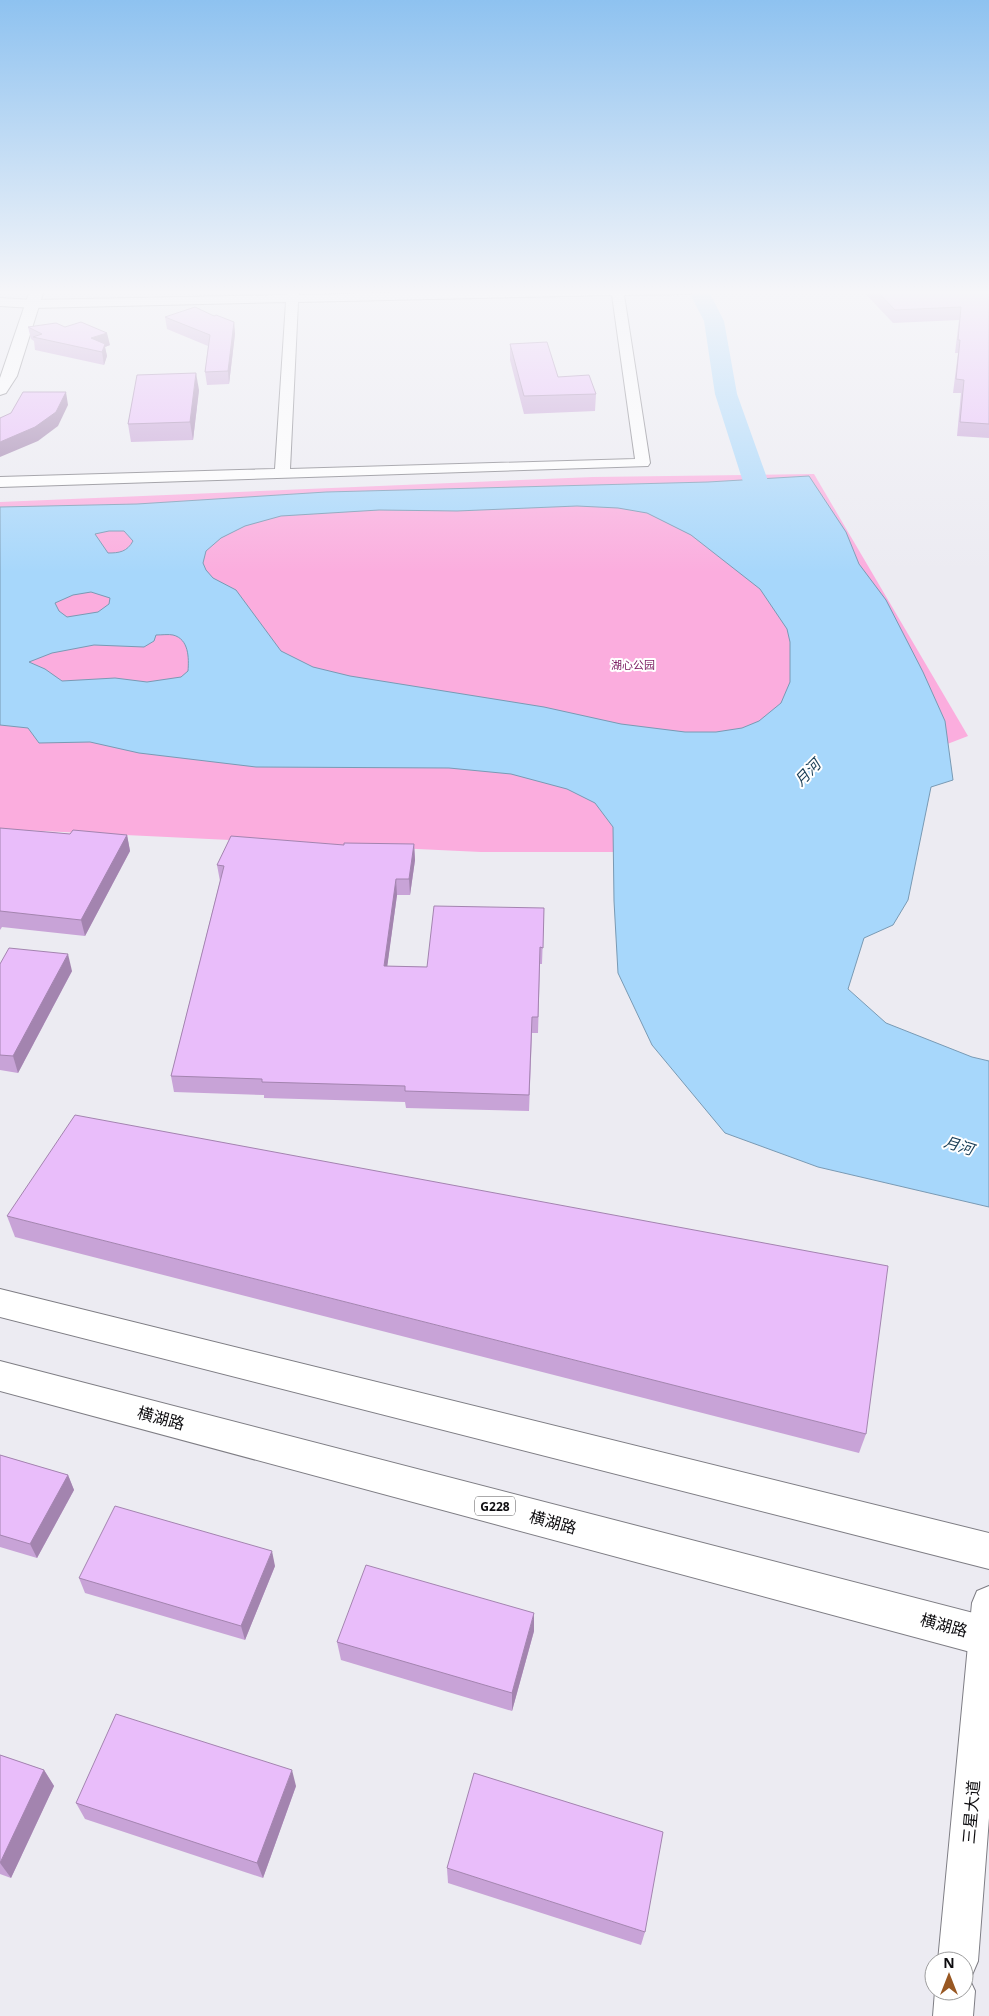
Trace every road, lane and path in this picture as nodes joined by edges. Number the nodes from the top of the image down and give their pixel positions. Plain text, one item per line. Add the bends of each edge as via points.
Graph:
1 (287, 384) edge
2 (630, 384) edge
3 (282, 474) junction
4 (0, 482) edge
5 (0, 1303) edge
6 (0, 1376) edge
7 (989, 1550) edge
8 (988, 1625) edge
9 (959, 1951) edge
10 (954, 2001) edge
11 (953, 2016) edge

1 - 3 street
2 - 3 street via 643,463
3 - 4 street
5 - 7 main road
6 - 8 main road, 横湖路 / G228
8 - 9 street, 三星大道
10 - 11 street

